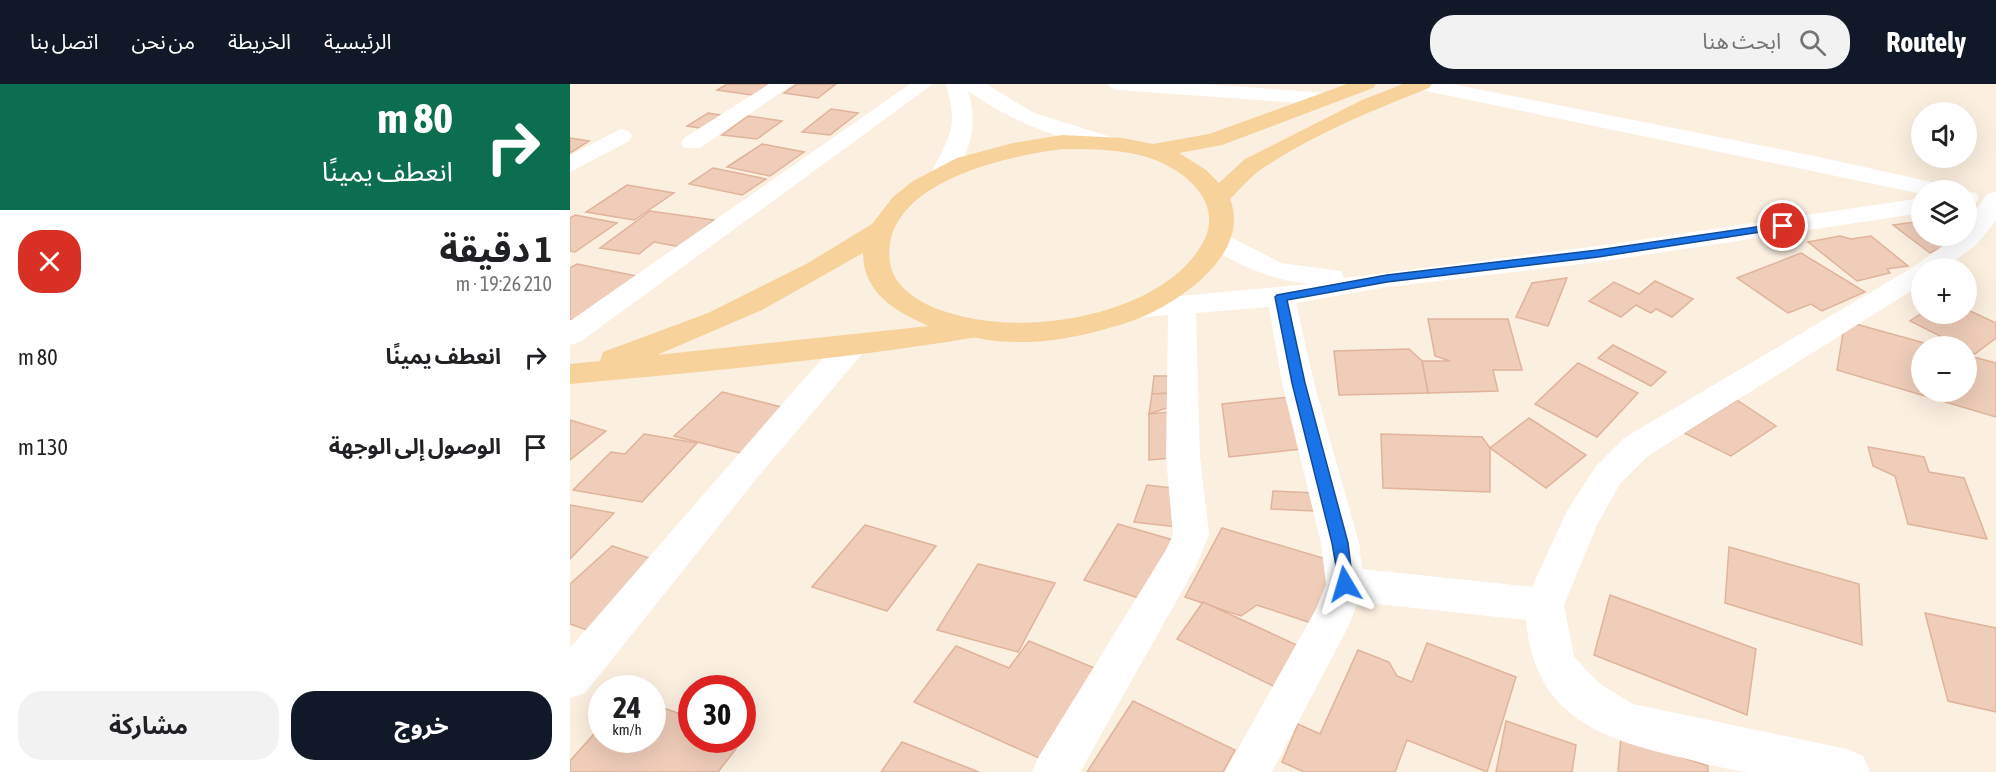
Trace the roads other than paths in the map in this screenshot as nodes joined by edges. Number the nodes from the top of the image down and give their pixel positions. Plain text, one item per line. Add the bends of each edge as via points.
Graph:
1 (783, 84) edge
2 (923, 84) edge
3 (956, 84) edge
4 (972, 84) edge
5 (1118, 84) edge
6 (1366, 84) edge
7 (1422, 84) edge
8 (1326, 99) junction
9 (621, 136) dead end
10 (1103, 142) junction
11 (692, 143) dead end
12 (1153, 151) junction
13 (570, 165) edge
14 (944, 172) junction
15 (1911, 184) edge
16 (1996, 194) edge
17 (1218, 197) junction
18 (1977, 197) edge
19 (1996, 199) edge
20 (1911, 207) edge
21 (881, 229) junction
22 (1218, 241) junction
23 (1943, 258) edge
24 (1387, 279) junction
25 (1911, 279) edge
26 (1281, 297) junction
27 (1182, 305) junction
28 (1137, 309) junction
29 (973, 329) junction
30 (570, 335) edge
31 (852, 346) junction
32 (570, 370) edge
33 (570, 374) edge
34 (1345, 584) junction
35 (1544, 605) junction
36 (570, 679) edge
37 (1054, 772) edge
38 (1248, 772) edge
39 (1847, 772) edge

1 - 11 street
2 - 30 street
3 - 14 street via 964,112 963,130
4 - 10 street via 1030,120
5 - 8 street
6 - 8 main road
7 - 15 street
7 - 17 main road via 1291,142 1252,164
8 - 12 main road via 1214,140
9 - 13 street
10 - 12 main road
10 - 14 main road via 1021,147
12 - 17 main road via 1181,162 1203,178
14 - 21 main road via 895,208
16 - 18 street
17 - 22 main road via 1222,218
19 - 23 street via 1985,222
20 - 24 street via 1598,254
21 - 29 main road via 875,254 880,279 900,301 932,318
21 - 32 main road via 773,296 716,322
22 - 24 street via 1258,265 1296,276
22 - 28 main road via 1202,265 1175,289
24 - 26 street
25 - 35 street via 1636,447 1608,475 1580,521
26 - 27 street
26 - 34 street via 1298,383 1340,543
27 - 28 street
27 - 37 street via 1183,457 1191,535
28 - 29 main road via 1056,330 1014,333
29 - 31 main road
31 - 33 main road
31 - 36 street via 793,410
34 - 35 street
34 - 38 street via 1334,615
35 - 39 street via 1555,662 1570,684 1603,711 1627,724

